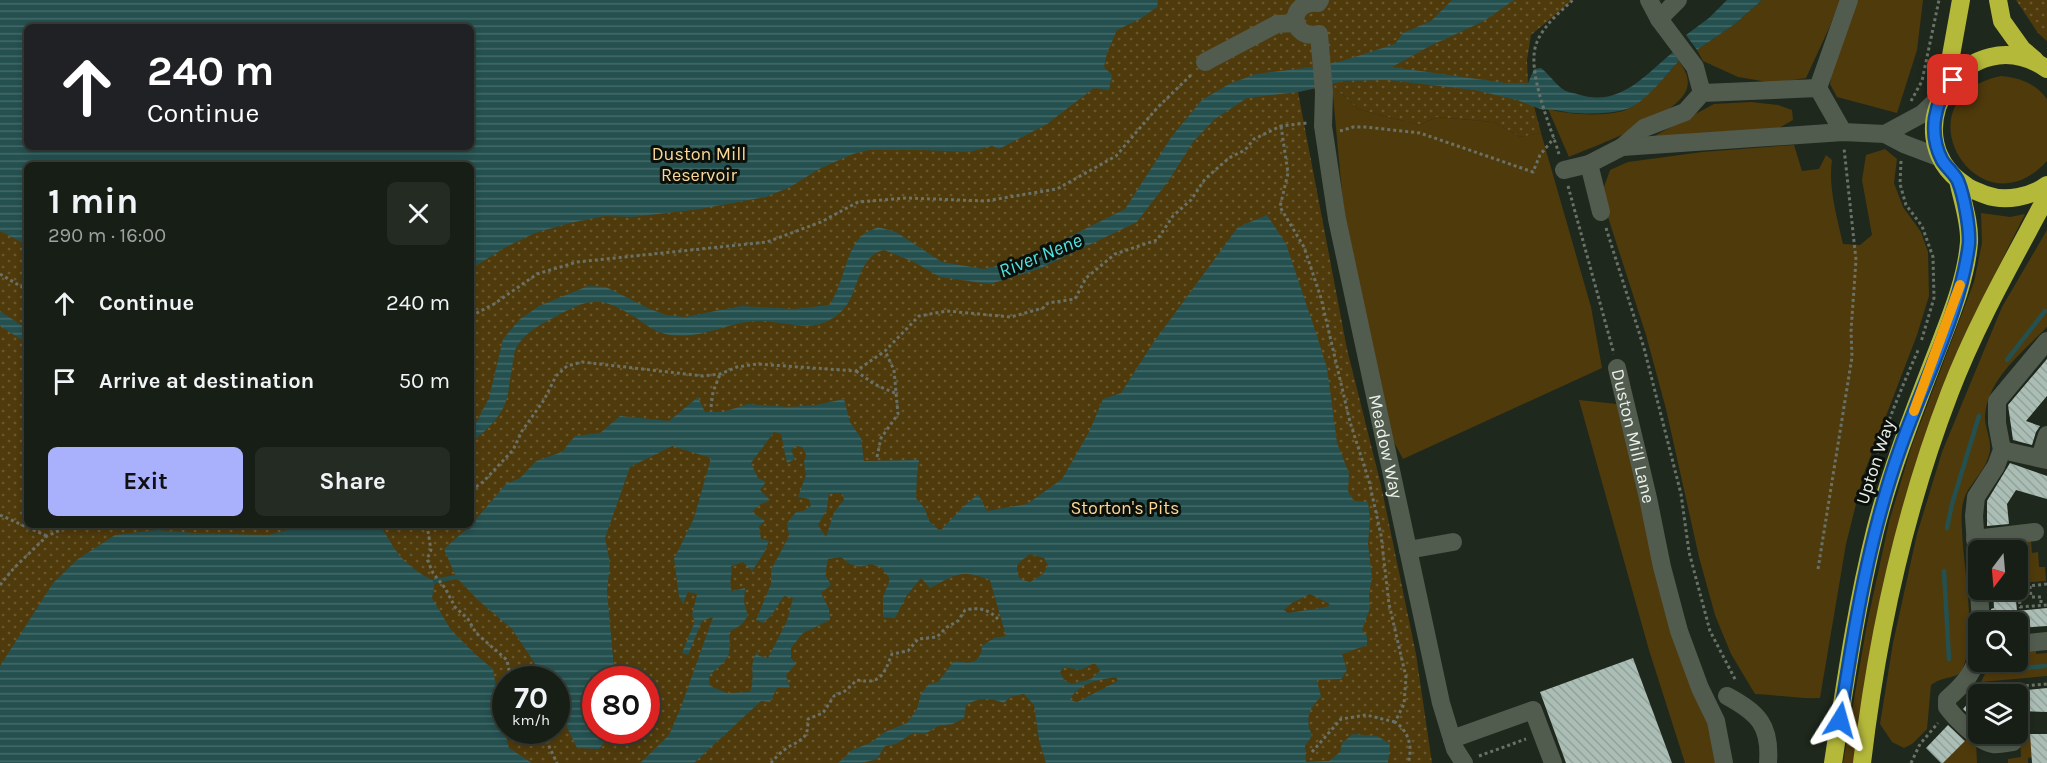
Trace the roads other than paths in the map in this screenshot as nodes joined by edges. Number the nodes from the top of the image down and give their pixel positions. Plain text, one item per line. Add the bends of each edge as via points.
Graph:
1 (1320, 0) edge
2 (1649, 0) edge
3 (1678, 0) edge
4 (1849, 0) edge
5 (1960, 0) edge
6 (1998, 0) edge
7 (1659, 19) junction
8 (1296, 23) junction
9 (1205, 62) road end
10 (2047, 69) edge
11 (1818, 88) junction
12 (1943, 92) junction
13 (1702, 93) junction
14 (1843, 132) junction
15 (1886, 134) junction
16 (1622, 147) junction
17 (1941, 158) junction
18 (1589, 164) junction
19 (1564, 170) road end
20 (1958, 180) junction
21 (2047, 185) edge
22 (2047, 196) edge
23 (1601, 212) road end
24 (2047, 341) edge
25 (1617, 368) road end
26 (2047, 435) edge
27 (2002, 450) junction
28 (2044, 459) edge
29 (2036, 532) dead end
30 (1975, 539) junction
31 (1453, 542) dead end
32 (1408, 550) junction
33 (1980, 612) edge
34 (2047, 641) edge
35 (2028, 643) edge
36 (1973, 672) edge
37 (1728, 696) road end
38 (1968, 726) edge
39 (1452, 739) junction
40 (1469, 760) edge
41 (1553, 763) edge
42 (1724, 763) edge
43 (1768, 763) edge
44 (1833, 763) edge
45 (1862, 763) edge

1 - 8 street via 1300,7
2 - 7 street
3 - 7 street
4 - 11 street
5 - 12 highway
6 - 10 highway via 2002,21 2022,50
7 - 13 street via 1695,67
8 - 9 street via 1277,24
8 - 32 street, Meadow Way via 1308,34 1319,34 1323,126 1337,219
10 - 12 highway via 2013,56 1987,58 1961,70
11 - 13 street
11 - 14 street
12 - 15 street via 1922,114
12 - 17 highway via 1934,132
13 - 16 street via 1684,112 1644,128
14 - 15 street
14 - 16 street
15 - 17 street
16 - 18 street
17 - 20 highway
18 - 19 street
18 - 23 street
20 - 21 highway via 1993,197 2010,198 2028,195
20 - 44 highway, Upton Way via 1969,241 1964,271 1900,447 1875,530 1856,614
22 - 45 highway via 1978,326 1927,456 1902,537 1883,619
24 - 27 street via 1997,401
25 - 42 street, Duston Mill Lane via 1679,632 1716,721
26 - 28 street
27 - 28 street
27 - 30 street via 1976,497
29 - 30 street
30 - 33 street
31 - 32 street
32 - 39 street, Meadow Way via 1429,655
34 - 35 street
36 - 38 street via 1947,699 1948,709
37 - 43 street via 1758,716 1767,733
39 - 40 street, Meadow Way via 1455,749
39 - 41 street via 1533,710

